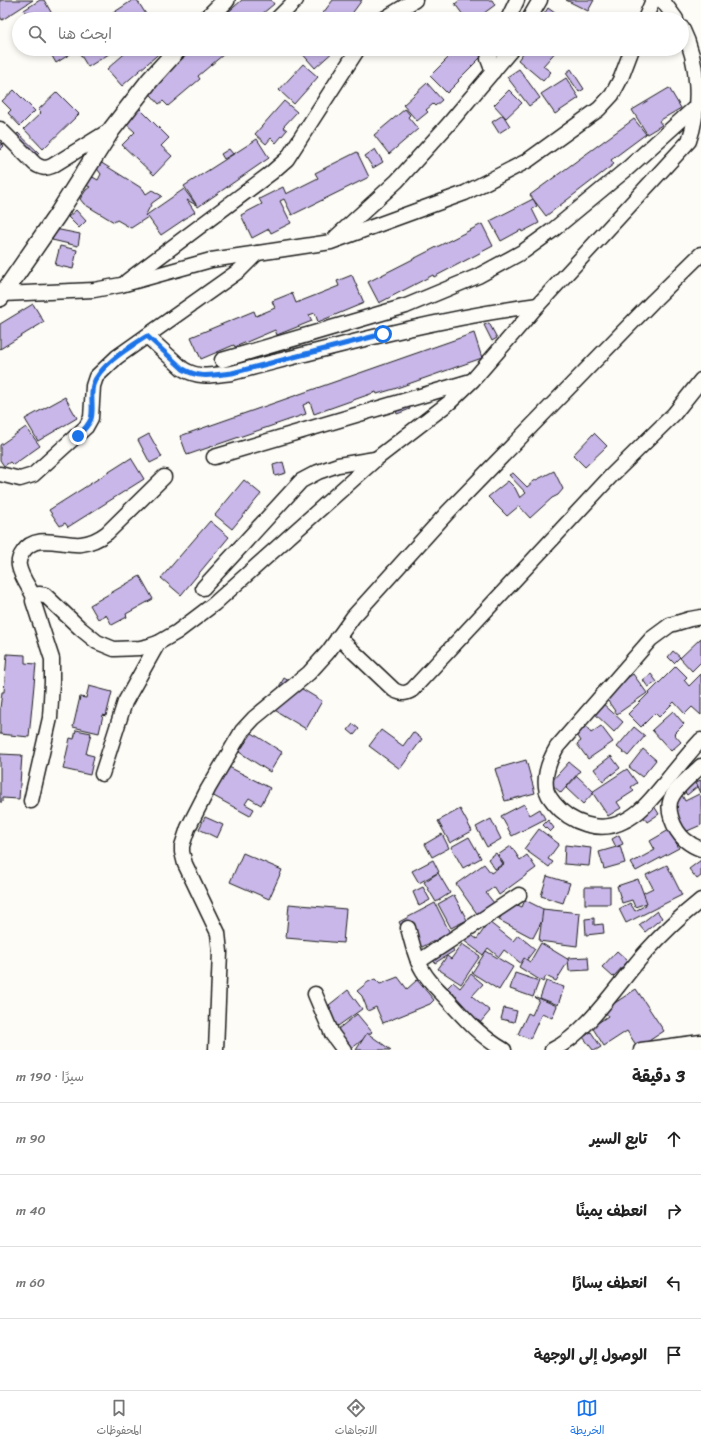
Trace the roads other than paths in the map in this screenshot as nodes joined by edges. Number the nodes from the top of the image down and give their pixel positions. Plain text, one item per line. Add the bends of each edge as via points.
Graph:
1 (226, 0) edge
2 (296, 0) edge
3 (517, 0) edge
4 (540, 0) edge
5 (653, 0) edge
6 (662, 0) edge
7 (408, 2) edge
8 (218, 12) edge
9 (284, 12) edge
10 (394, 12) edge
11 (511, 12) edge
12 (533, 12) edge
13 (647, 12) edge
14 (671, 12) edge
15 (689, 43) edge
16 (172, 56) edge
17 (354, 56) edge
18 (489, 56) edge
19 (506, 56) edge
20 (629, 56) edge
21 (493, 72) junction
22 (700, 103) junction
23 (112, 128) junction
24 (0, 129) edge
25 (331, 242) junction
26 (257, 254) junction
27 (701, 254) edge
28 (121, 286) junction
29 (2, 296) edge
30 (538, 305) junction
31 (147, 336) junction
32 (222, 360) dead end
33 (473, 380) junction
34 (701, 380) edge
35 (214, 457) dead end
36 (376, 459) junction
37 (0, 474) edge
38 (164, 477) dead end
39 (203, 588) dead end
40 (34, 597) junction
41 (701, 617) edge
42 (338, 638) junction
43 (158, 643) junction
44 (701, 740) edge
45 (701, 766) edge
46 (102, 774) dead end
47 (31, 800) dead end
48 (701, 849) edge
49 (519, 895) dead end
50 (701, 900) edge
51 (408, 928) dead end
52 (418, 962) junction
53 (315, 994) dead end
54 (701, 1042) edge
55 (663, 1049) edge
56 (216, 1050) edge
57 (344, 1050) edge
58 (504, 1050) edge
59 (552, 1050) edge
60 (641, 1050) edge

1 - 8 street
2 - 9 street
3 - 11 street
4 - 12 street
5 - 13 street
6 - 14 street
7 - 10 street
15 - 22 street via 696,63
16 - 23 street
17 - 28 street via 287,160
18 - 21 street
19 - 21 street
20 - 25 street via 612,95 599,109 527,161 465,192
21 - 25 street via 398,181
22 - 30 street via 697,123 689,142
22 - 32 street via 628,168 553,230 524,251 478,276 406,306
23 - 24 street via 45,169 35,164
23 - 29 street
25 - 26 street
26 - 28 street via 211,260
26 - 31 street via 240,270
27 - 42 street via 447,513 353,617
28 - 29 street
30 - 31 street via 383,334 232,373 207,376 198,376 183,369
30 - 33 street
31 - 37 street via 117,357 96,377 91,418 78,436 34,475 20,479
33 - 35 street
33 - 36 street via 450,402
34 - 42 street via 674,414 612,475 412,690 401,694 394,690
36 - 39 street via 338,465 301,481
36 - 43 street via 214,604 178,632
38 - 40 street via 100,538 81,544 40,542 26,548 18,566
40 - 43 street via 39,594 45,595 97,642 114,649 140,648
40 - 47 street via 33,601 52,659 52,682 50,718
41 - 44 street via 670,625 651,639 557,747 549,762 547,794 560,811 579,823 612,826 624,822 643,808
42 - 56 street via 309,673 242,731 208,789 188,828 182,846 185,864 218,933 220,952
43 - 46 street via 124,702
45 - 48 street via 673,795 670,803 671,816 678,832 688,843
49 - 52 street
50 - 59 street via 645,953 594,1015 569,1040
51 - 52 street
52 - 58 street via 431,982 474,1029
53 - 57 street via 332,1034
54 - 55 street
55 - 60 street

